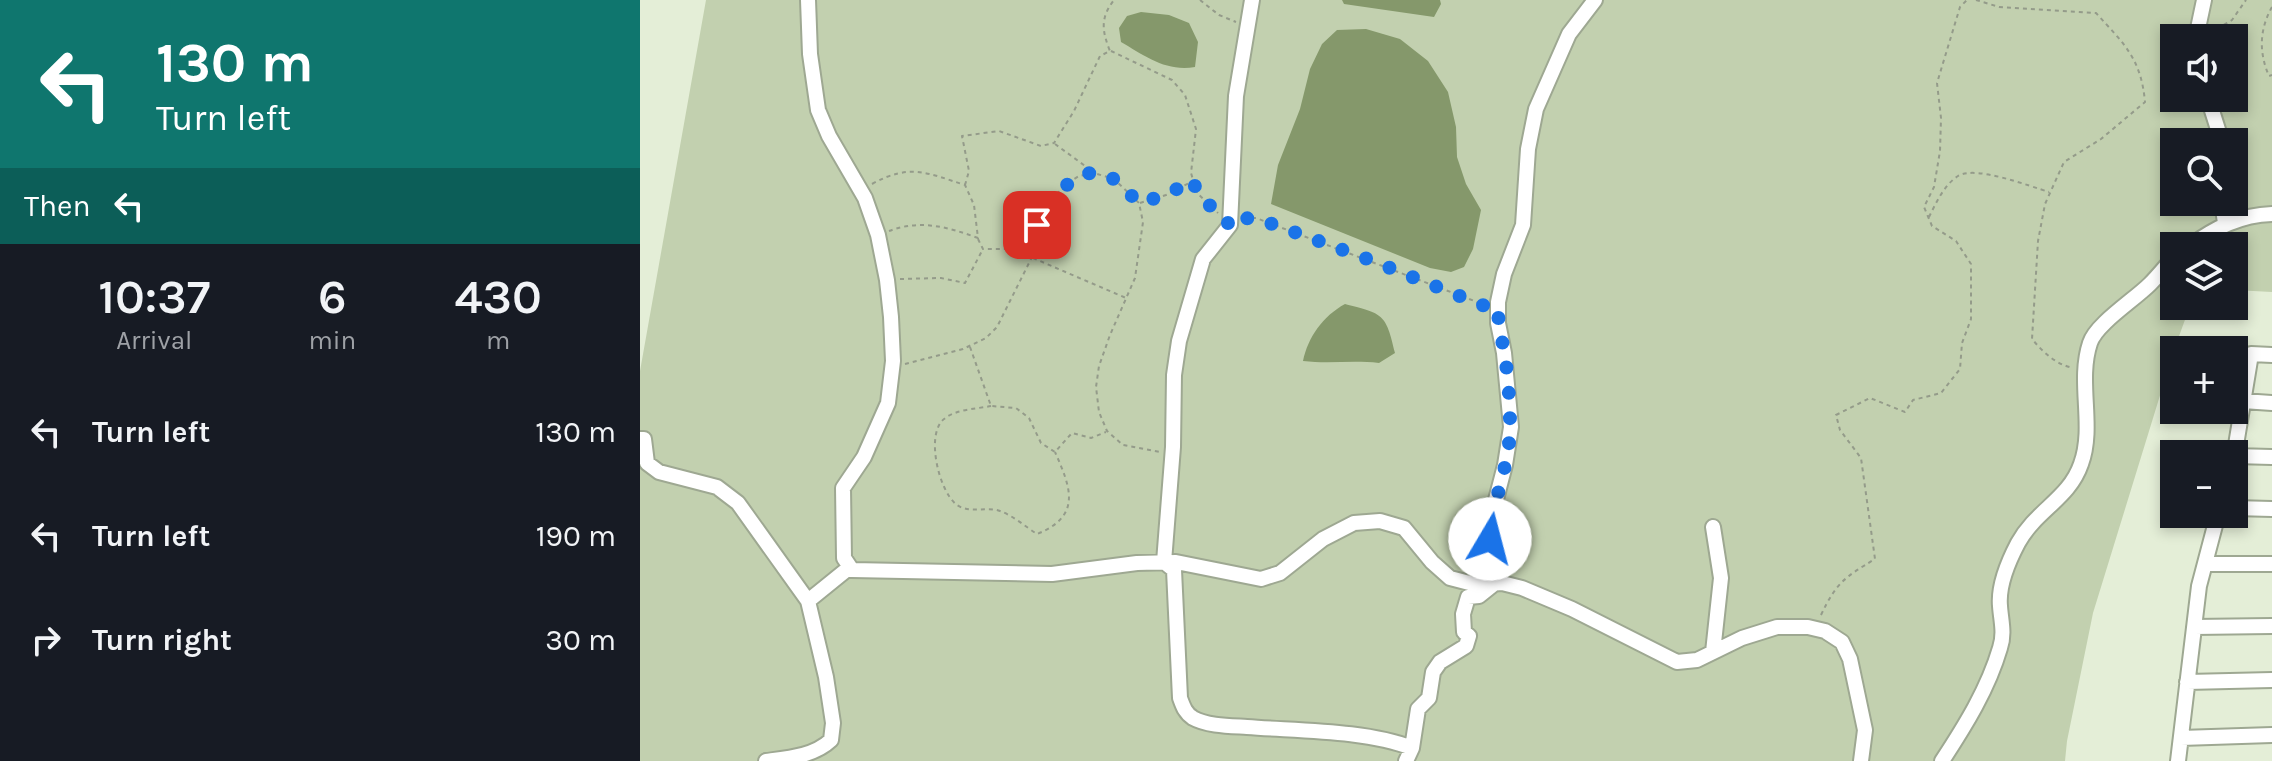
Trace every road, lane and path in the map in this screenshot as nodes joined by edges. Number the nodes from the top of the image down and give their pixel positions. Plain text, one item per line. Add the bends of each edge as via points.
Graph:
1 (808, 0) edge
2 (1114, 0) edge
3 (1200, 0) edge
4 (1252, 0) edge
5 (1595, 0) edge
6 (1967, 0) edge
7 (1976, 0) edge
8 (2204, 0) edge
9 (2246, 0) edge
10 (1992, 2) edge
11 (2272, 7) edge
12 (1248, 23) junction
13 (2199, 24) edge
14 (2226, 24) edge
15 (1110, 51) junction
16 (2272, 75) edge
17 (1054, 143) junction
18 (1094, 173) junction
19 (1193, 180) junction
20 (965, 185) junction
21 (861, 190) junction
22 (2051, 192) junction
23 (1139, 203) junction
24 (2272, 214) edge
25 (2224, 216) edge
26 (1929, 219) junction
27 (1230, 222) junction
28 (2225, 223) junction
29 (2211, 232) edge
30 (878, 235) junction
31 (978, 238) junction
32 (983, 249) junction
33 (1032, 249) junction
34 (1032, 257) junction
35 (2160, 271) edge
36 (887, 280) junction
37 (1127, 299) junction
38 (1498, 308) junction
39 (969, 346) junction
40 (2272, 355) edge
41 (892, 368) junction
42 (2085, 371) junction
43 (2248, 372) edge
44 (2248, 401) edge
45 (2272, 403) edge
46 (991, 406) junction
47 (1107, 431) junction
48 (642, 439) edge
49 (1055, 452) junction
50 (1173, 454) junction
51 (2248, 457) edge
52 (2272, 457) edge
53 (2248, 508) edge
54 (2272, 509) edge
55 (1713, 527) dead end
56 (2214, 528) edge
57 (1164, 562) junction
58 (2205, 564) junction
59 (2272, 564) edge
60 (850, 567) junction
61 (1494, 584) junction
62 (808, 601) junction
63 (2272, 626) edge
64 (2194, 627) junction
65 (1814, 628) junction
66 (1713, 652) junction
67 (2272, 680) edge
68 (2187, 682) junction
69 (2272, 735) edge
70 (2181, 738) junction
71 (1409, 754) edge
72 (766, 761) edge
73 (1861, 761) edge
74 (1942, 761) edge
75 (2178, 761) edge

1 - 21 street via 818,110
2 - 15 path via 1101,28
3 - 12 path via 1229,21
4 - 12 street
5 - 38 street via 1569,34 1536,109 1526,162 1523,225 1504,274
6 - 26 path via 1960,7 1937,83 1940,151 1934,187 1924,207
7 - 10 path
8 - 13 street
9 - 14 path
10 - 22 path via 2096,13 2131,51 2143,84 2145,102 2064,162
11 - 16 path via 2261,56
12 - 27 street via 1236,96
15 - 17 path via 1100,56
15 - 19 path via 1172,80 1185,95 1196,129
17 - 18 path
17 - 20 path via 1041,146 999,131 962,136 969,171
18 - 23 path via 1114,179
18 - 33 path via 1063,186 1037,225
19 - 23 path
19 - 27 path via 1197,193
20 - 21 path via 915,170 889,174
20 - 31 path
21 - 30 street
22 - 26 path via 1973,172 1958,176 1940,195
22 - 42 path via 2038,241 2032,339 2062,366
23 - 37 path via 1143,222
24 - 28 street
25 - 28 street
26 - 65 path via 1956,241 1971,264 1971,319 1960,369 1941,393 1913,400 1905,412 1870,398 1836,415 1840,430 1861,458 1875,559 1833,589
27 - 38 path via 1256,218
27 - 50 street via 1203,259 1179,341
28 - 29 street
30 - 31 path via 918,223
30 - 36 street
31 - 32 path
32 - 33 path
32 - 36 path via 965,283 941,278
33 - 34 path
34 - 37 path
34 - 39 path via 997,327
35 - 42 street via 2090,341
36 - 41 street
37 - 47 path via 1099,366 1099,412
38 - 61 street via 1511,427 1491,519
39 - 41 path
39 - 46 path
40 - 43 street via 2251,354
41 - 60 street via 888,403 864,457 843,488 844,558
42 - 74 street via 2084,458 2076,480 2045,507 2019,542 2001,582 2000,648 1969,720
44 - 45 street
46 - 49 path via 1023,413 1041,443
46 - 49 path via 946,417 937,426 934,446 943,488 957,505 999,511 1037,534 1054,527 1067,512 1071,496
47 - 49 path via 1091,438 1072,433
47 - 50 path via 1123,445
48 - 62 street via 647,463 659,472 717,487 738,503
50 - 57 street
51 - 52 street
53 - 54 street
55 - 66 street via 1721,578
56 - 58 street
57 - 60 street via 1052,574
57 - 61 street via 1261,579 1280,573 1323,539 1354,523 1380,521 1404,528 1450,578
57 - 71 street via 1174,570 1180,698 1195,719 1395,741
58 - 59 street
58 - 64 street
60 - 62 street
61 - 66 street via 1522,588 1572,609 1677,662
61 - 71 street via 1465,603 1466,646 1433,672 1429,698 1418,709
62 - 72 street via 826,677 831,740 802,755
63 - 64 street
64 - 68 street
65 - 66 street via 1777,627
65 - 73 street via 1842,642 1850,659 1865,730
67 - 68 street
68 - 70 street
69 - 70 street
70 - 75 street

